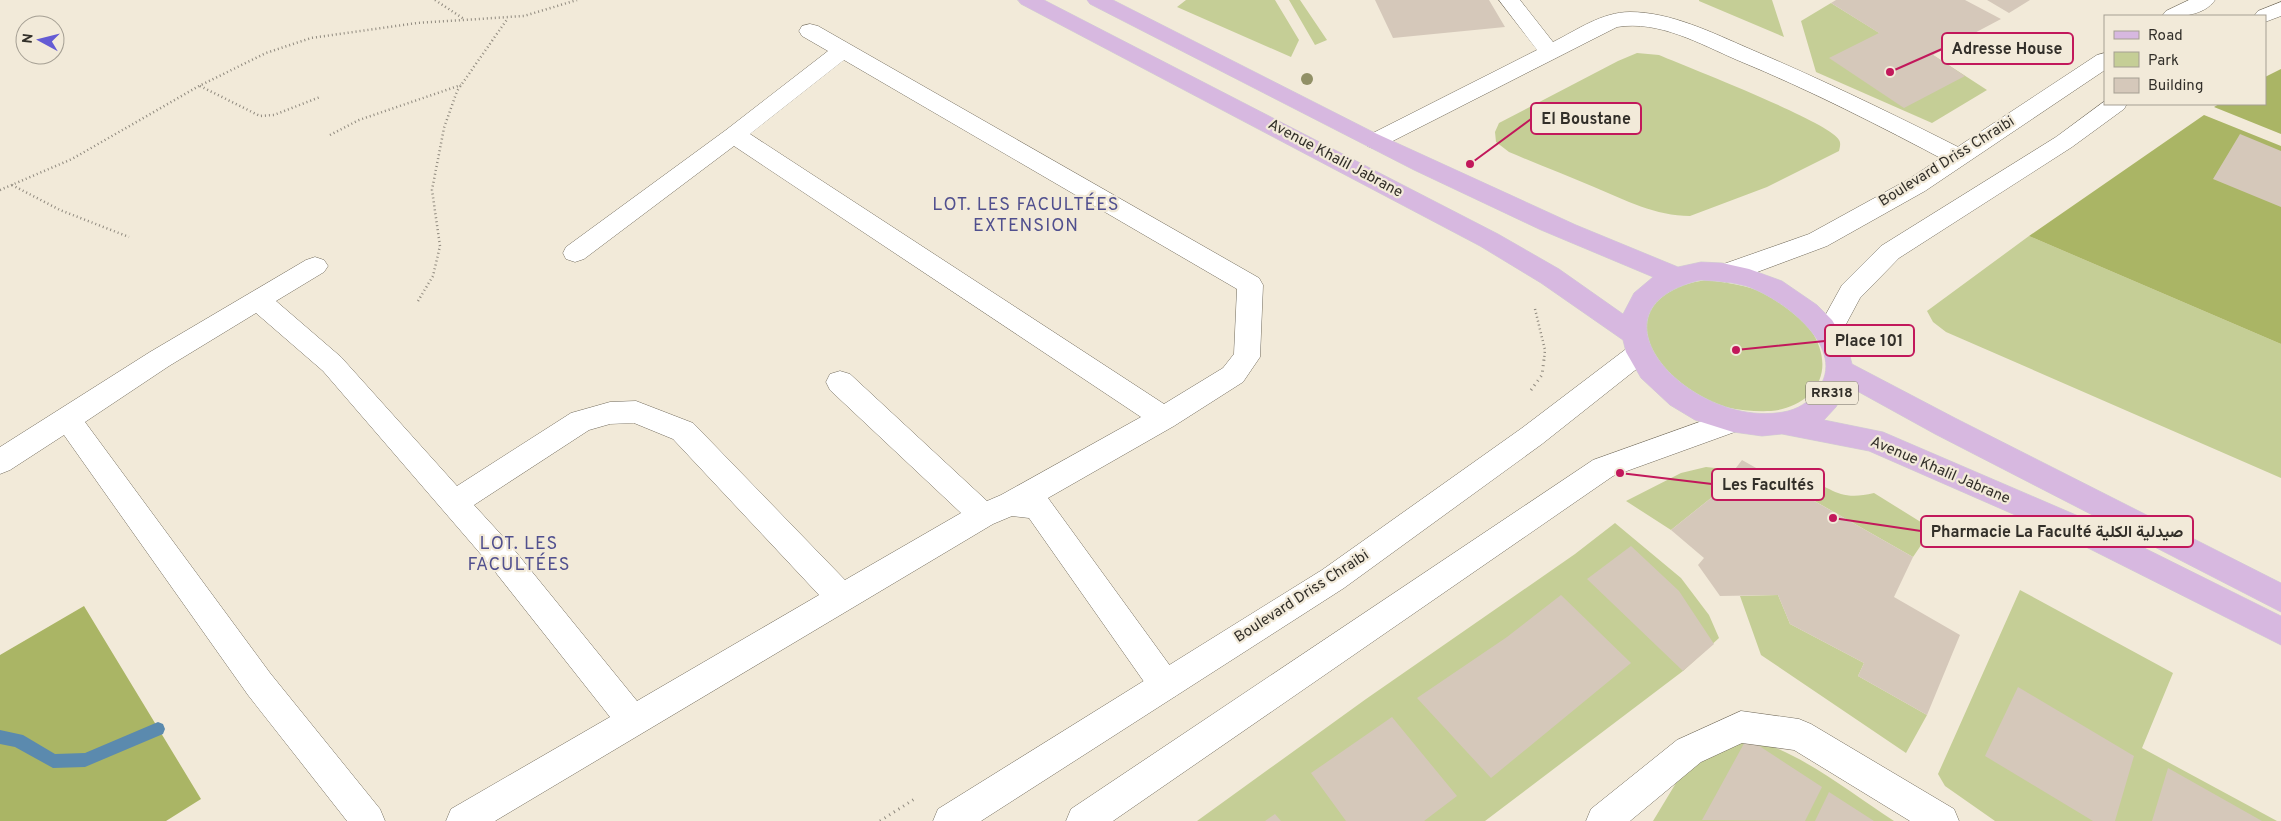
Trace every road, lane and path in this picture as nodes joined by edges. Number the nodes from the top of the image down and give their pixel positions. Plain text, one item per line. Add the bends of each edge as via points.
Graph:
1 (436, 0) edge
2 (577, 0) edge
3 (1028, 0) edge
4 (1097, 0) edge
5 (1510, 0) edge
6 (2205, 0) edge
7 (2281, 8) edge
8 (2175, 15) edge
9 (2266, 16) edge
10 (509, 17) junction
11 (465, 20) junction
12 (810, 31) dead end
13 (843, 50) junction
14 (1549, 52) junction
15 (2104, 61) edge
16 (461, 85) junction
17 (199, 86) junction
18 (320, 97) dead end
19 (2115, 105) edge
20 (330, 135) dead end
21 (734, 135) junction
22 (1375, 141) junction
23 (1958, 157) junction
24 (12, 185) junction
25 (0, 190) edge
26 (129, 237) dead end
27 (575, 253) dead end
28 (315, 266) dead end
29 (1727, 273) junction
30 (1675, 276) junction
31 (257, 299) junction
32 (418, 301) dead end
33 (1532, 301) dead end
34 (1828, 334) junction
35 (1636, 344) junction
36 (1839, 369) junction
37 (840, 382) dead end
38 (1526, 397) dead end
39 (1164, 418) junction
40 (68, 419) junction
41 (1733, 421) junction
42 (1780, 423) junction
43 (0, 462) edge
44 (454, 503) junction
45 (997, 509) junction
46 (842, 598) junction
47 (2281, 598) edge
48 (2281, 631) edge
49 (1165, 686) junction
50 (633, 721) junction
51 (920, 796) dead end
52 (368, 821) edge
53 (463, 821) edge
54 (880, 821) edge
55 (950, 821) edge
56 (1083, 821) edge
57 (1603, 821) edge
58 (1942, 821) edge

1 - 11 path
2 - 10 path via 524,16
3 - 35 main road, Avenue Khalil Jabrane via 1489,240 1550,276
4 - 22 main road
5 - 14 street
6 - 8 street
7 - 9 street
10 - 11 path
10 - 16 path
11 - 17 path via 381,27 311,38 266,53
12 - 13 street
13 - 21 street
13 - 39 street via 1250,284 1248,357 1233,375
14 - 22 street
14 - 23 street via 1612,21 1633,18 1653,22 1706,39 1794,75
15 - 23 street, Boulevard Driss Chraibi / RR318
16 - 20 path via 359,120
16 - 32 path via 444,128 432,190 440,246 433,276
17 - 18 path via 260,116 274,115
17 - 24 path via 72,159
19 - 34 street via 2064,142 1890,252 1851,292
21 - 27 street
21 - 39 street
22 - 30 main road via 1531,216
23 - 29 street, Boulevard Driss Chraibi / RR318 via 1917,185 1818,240
24 - 25 path
24 - 26 path via 60,210
28 - 31 street
29 - 30 main road, Boulevard Driss Chraibi / RR318 via 1701,271
29 - 34 main road, Boulevard Driss Chraibi / RR318 via 1757,280 1786,294 1810,312
30 - 35 main road, Boulevard Driss Chraibi / RR318 via 1656,285 1642,298 1634,315
31 - 40 street via 122,381
31 - 44 street via 332,364
33 - 38 path via 1545,350 1542,375
34 - 36 main road, Boulevard Driss Chraibi / RR318 via 1836,349
35 - 41 main road, Boulevard Driss Chraibi / RR318 via 1654,374 1673,393 1708,413
35 - 49 street, Boulevard Driss Chraibi via 1532,436 1333,579
36 - 42 main road, Boulevard Driss Chraibi / RR318 via 1834,391 1814,412
36 - 47 main road
37 - 45 street
39 - 45 street
40 - 43 street
40 - 52 street via 259,684
41 - 42 main road, Boulevard Driss Chraibi / RR318
41 - 56 street, Boulevard Driss Chraibi / RR318 via 1603,468
42 - 48 main road, Avenue Khalil Jabrane via 1873,440 2080,530
44 - 46 street via 582,421 610,413 636,412 683,431
44 - 50 street via 496,550
45 - 46 street
45 - 49 street via 1037,506
46 - 50 street
49 - 55 street, Boulevard Driss Chraibi
50 - 53 street
51 - 54 path
57 - 58 street via 1689,751 1741,727 1799,735

